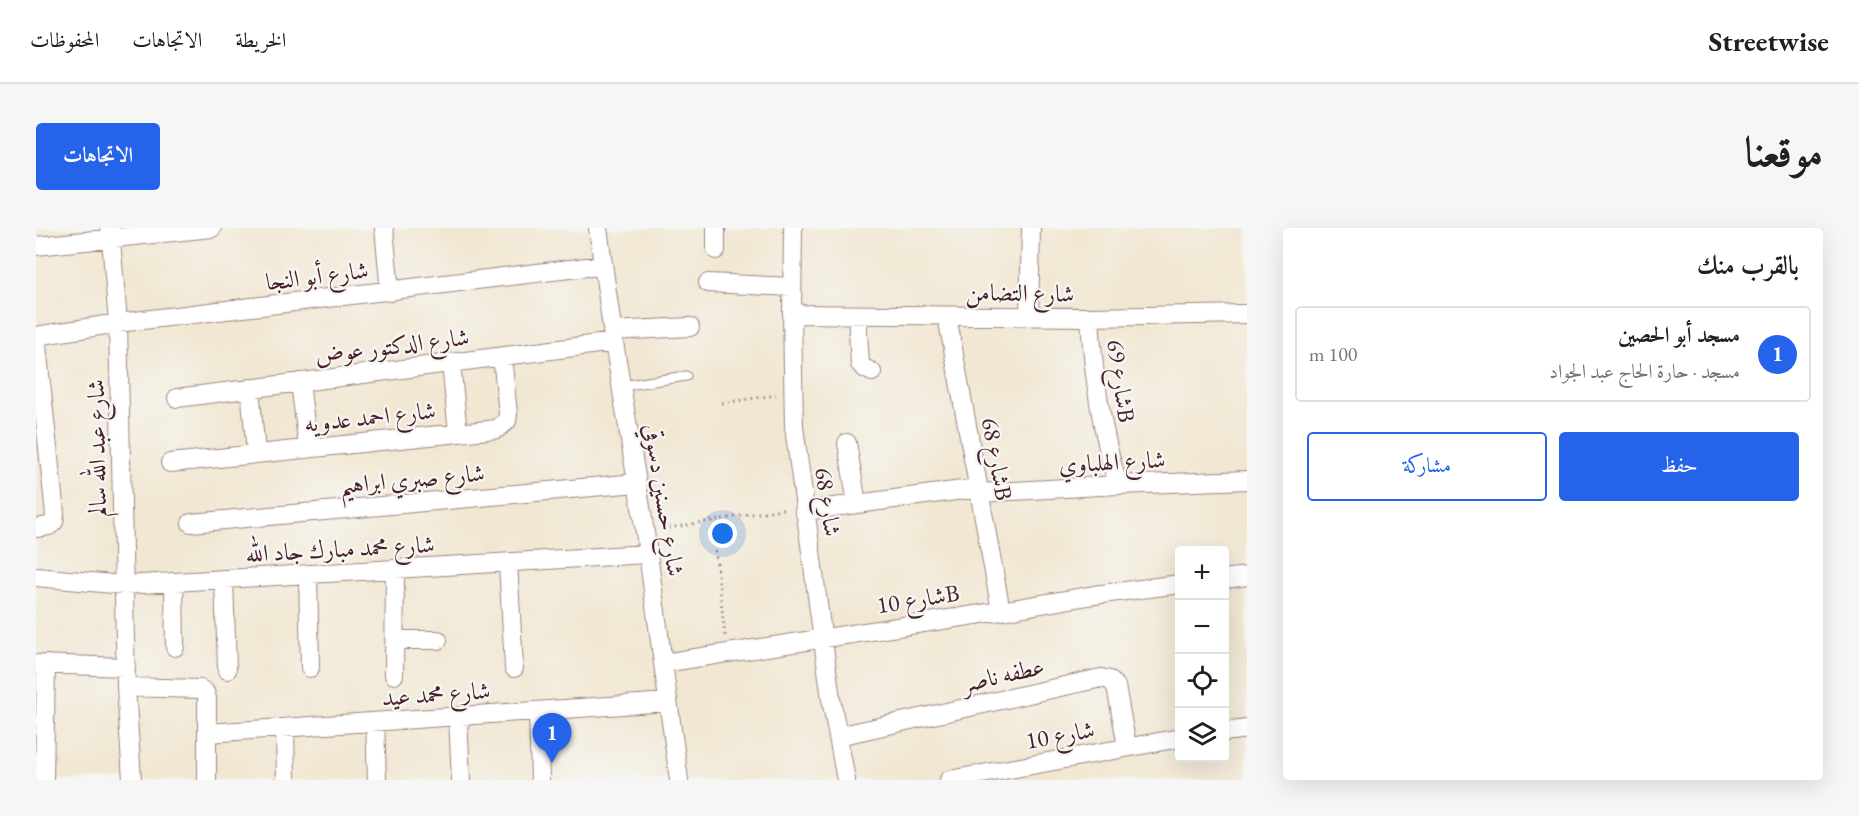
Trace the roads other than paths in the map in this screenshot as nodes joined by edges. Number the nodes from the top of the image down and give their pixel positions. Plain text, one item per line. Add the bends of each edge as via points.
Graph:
1 (212, 228) edge
2 (384, 228) edge
3 (598, 228) edge
4 (716, 228) edge
5 (794, 228) edge
6 (1031, 228) edge
7 (186, 229) edge
8 (110, 233) edge
9 (36, 246) edge
10 (716, 250) dead end
11 (603, 265) junction
12 (708, 283) dead end
13 (792, 287) junction
14 (390, 292) junction
15 (792, 314) junction
16 (1247, 314) edge
17 (857, 315) junction
18 (947, 316) junction
19 (1029, 317) junction
20 (1090, 317) junction
21 (118, 323) junction
22 (690, 327) dead end
23 (36, 336) edge
24 (613, 337) junction
25 (502, 356) junction
26 (451, 363) junction
27 (872, 372) dead end
28 (686, 376) dead end
29 (300, 382) junction
30 (621, 386) junction
31 (250, 388) junction
32 (177, 398) dead end
33 (458, 433) junction
34 (847, 444) dead end
35 (308, 448) junction
36 (256, 453) junction
37 (170, 463) dead end
38 (1247, 480) edge
39 (637, 483) junction
40 (1118, 484) junction
41 (979, 490) junction
42 (857, 504) junction
43 (804, 508) junction
44 (191, 523) dead end
45 (36, 528) edge
46 (647, 554) junction
47 (508, 563) junction
48 (395, 570) junction
49 (308, 574) junction
50 (1247, 576) edge
51 (36, 577) edge
52 (1229, 578) edge
53 (224, 580) junction
54 (174, 582) junction
55 (1175, 584) edge
56 (124, 585) junction
57 (1001, 611) junction
58 (823, 638) junction
59 (395, 640) junction
60 (438, 640) dead end
61 (175, 647) dead end
62 (663, 663) junction
63 (41, 664) edge
64 (126, 667) junction
65 (310, 668) dead end
66 (514, 668) dead end
67 (227, 670) dead end
68 (394, 675) dead end
69 (126, 687) junction
70 (668, 702) junction
71 (538, 711) junction
72 (458, 716) junction
73 (375, 722) junction
74 (285, 728) junction
75 (1247, 729) edge
76 (1229, 731) edge
77 (207, 734) junction
78 (838, 736) junction
79 (1175, 739) edge
80 (1127, 747) junction
81 (44, 780) edge
82 (132, 780) edge
83 (207, 780) edge
84 (286, 780) edge
85 (377, 780) edge
86 (461, 780) edge
87 (540, 780) edge
88 (679, 780) edge
89 (846, 780) edge
90 (949, 780) edge

1 - 7 street
2 - 14 street
3 - 11 street, شارع حسنين دسوقي
4 - 10 street
5 - 13 street, شارع 68
6 - 19 street
7 - 8 street
8 - 9 street
8 - 21 street, شارع عبد الله سالم
11 - 14 street, شارع أبو النجا
11 - 24 street, شارع حسنين دسوقي
12 - 13 street
13 - 15 street, شارع 68
14 - 21 street, شارع أبو النجا
15 - 17 street, شارع التضامن
15 - 43 street, شارع 68 via 794,427
16 - 20 street, شارع التضامن
17 - 18 street, شارع التضامن
17 - 27 street via 860,364
18 - 19 street, شارع التضامن
18 - 41 street, شارع 68B
19 - 20 street, شارع التضامن
20 - 40 street, شارع 69B via 1098,407
21 - 23 street, شارع أبو النجا
21 - 56 street, شارع عبد الله سالم
22 - 24 street, شارع الدكتور عوض
23 - 45 street via 55,514 49,526
24 - 25 street, شارع الدكتور عوض
24 - 30 street, شارع حسنين دسوقي
25 - 26 street, شارع الدكتور عوض
25 - 33 street, شارع احمد عدويه via 507,421 497,429
26 - 29 street, شارع الدكتور عوض
26 - 33 street
28 - 30 lane
29 - 31 street, شارع الدكتور عوض
29 - 35 street
30 - 39 street, شارع حسنين دسوقي
31 - 32 street, شارع الدكتور عوض
31 - 36 street
33 - 35 street, شارع احمد عدويه
34 - 42 street, شارع 68
35 - 36 street, شارع احمد عدويه
36 - 37 street, شارع احمد عدويه
38 - 40 street, شارع الهلباوي
39 - 44 street, شارع صبري ابراهيم
39 - 46 street, شارع حسنين دسوقي
40 - 41 street, شارع الهلباوي
41 - 42 street, شارع الهلباوي
41 - 57 street, شارع 68B
42 - 43 street, شارع الهلباوي
43 - 58 street, شارع 68
46 - 47 street, شارع محمد مبارك جاد الله
46 - 62 street, شارع حسنين دسوقي
47 - 48 street, شارع محمد مبارك جاد الله
47 - 66 street
48 - 49 street, شارع محمد مبارك جاد الله
48 - 59 street
49 - 53 street, شارع محمد مبارك جاد الله
49 - 65 street
50 - 52 street
51 - 56 street, شارع محمد مبارك جاد الله
53 - 54 street, شارع محمد مبارك جاد الله
53 - 67 street
54 - 56 street, شارع محمد مبارك جاد الله
54 - 61 street
55 - 57 street, شارع 10B
56 - 64 street, شارع عبد الله سالم
57 - 58 street, شارع 10B
58 - 62 street, شارع 10B
58 - 78 street, شارع 68
59 - 60 street
59 - 68 street
62 - 70 street, شارع حسنين دسوقي
63 - 64 street
63 - 81 street
64 - 69 street, شارع عبد الله سالم
69 - 77 street via 200,689 207,698
69 - 82 street, شارع عبد الله سالم
70 - 71 street, شارع محمد عيد
70 - 88 street, شارع حسنين دسوقي
71 - 72 street, شارع محمد عيد
71 - 87 street
72 - 73 street, شارع محمد عيد
72 - 86 street
73 - 74 street, شارع محمد عيد
73 - 85 street
74 - 77 street, شارع محمد عيد
74 - 84 street
75 - 76 street
77 - 83 street
78 - 80 street, عطفه ناصر via 1101,678 1116,686
78 - 89 street, شارع 68
79 - 80 street, شارع 10
80 - 90 street, شارع 10

